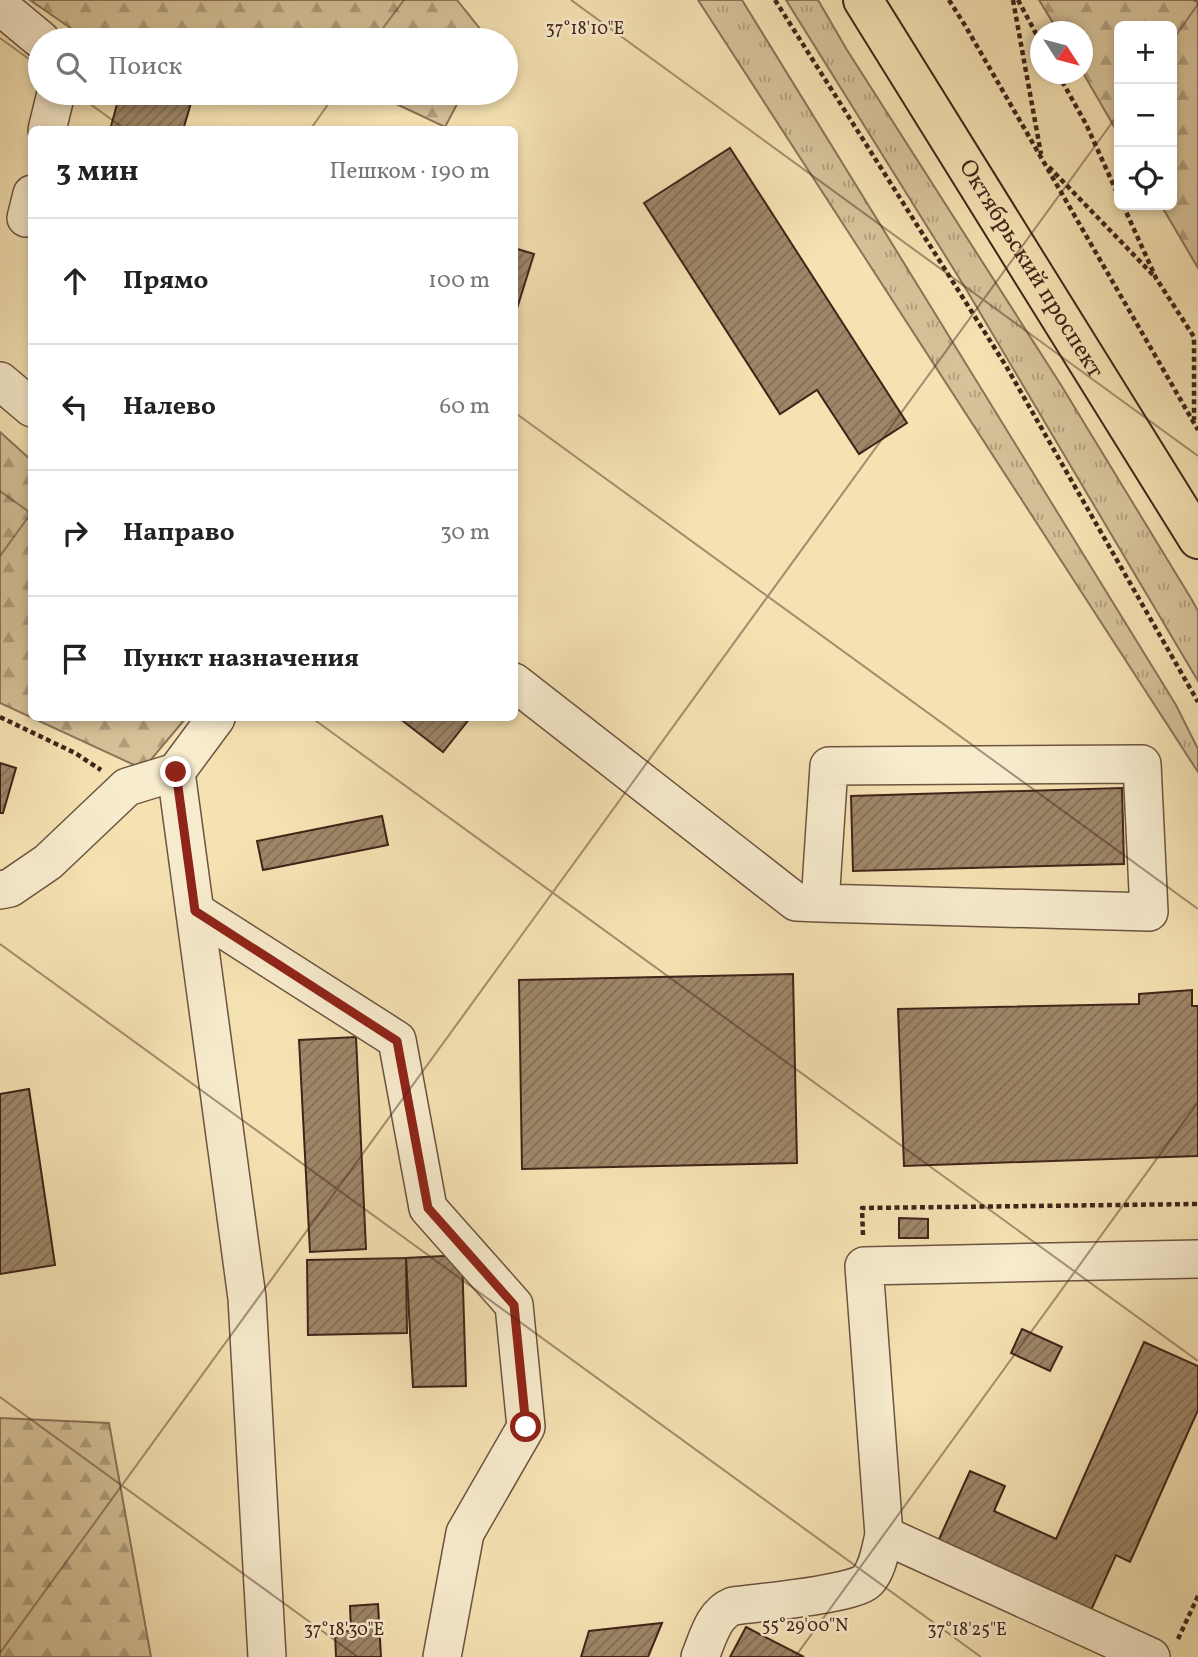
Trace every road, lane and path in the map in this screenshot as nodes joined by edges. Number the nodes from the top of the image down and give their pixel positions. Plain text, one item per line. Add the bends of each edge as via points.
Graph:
1 (775, 0) edge
2 (863, 0) edge
3 (949, 0) edge
4 (1015, 0) edge
5 (0, 6) edge
6 (1030, 24) edge
7 (28, 29) edge
8 (1064, 84) edge
9 (53, 105) edge
10 (48, 126) edge
11 (1042, 160) junction
12 (1114, 186) edge
13 (1125, 210) edge
14 (1156, 278) junction
15 (0, 381) edge
16 (28, 405) edge
17 (1197, 426) edge
18 (1198, 539) edge
19 (518, 685) edge
20 (1198, 702) edge
21 (0, 717) edge
22 (214, 721) edge
23 (176, 772) junction
24 (127, 787) junction
25 (0, 890) edge
26 (820, 903) junction
27 (195, 911) junction
28 (1198, 1204) edge
29 (1198, 1258) edge
30 (864, 1266) junction
31 (884, 1535) junction
32 (1198, 1596) edge
33 (1095, 1643) edge
34 (1163, 1651) edge
35 (267, 1657) edge
36 (442, 1657) edge
37 (700, 1657) edge

1 - 20 path via 1006,366
2 - 18 main road, Октябрьский проспект
3 - 11 path
4 - 6 path
4 - 11 path
5 - 7 lane
8 - 12 path
9 - 10 lane
11 - 14 path
11 - 17 path
13 - 14 path
14 - 17 path via 1194,337
15 - 16 lane
19 - 26 lane via 796,902
21 - 24 path via 75,753
22 - 23 lane
23 - 24 lane
23 - 27 lane
24 - 25 lane via 48,862
26 - 26 lane via 829,766 1142,764 1149,912
27 - 35 lane via 247,1298
27 - 36 lane via 397,1041 428,1208 514,1305 526,1427 466,1533
28 - 30 path via 862,1208
29 - 30 lane
30 - 31 lane
31 - 33 lane
31 - 37 lane via 876,1568 865,1584 846,1591 733,1606 716,1619
32 - 34 path
33 - 34 lane

